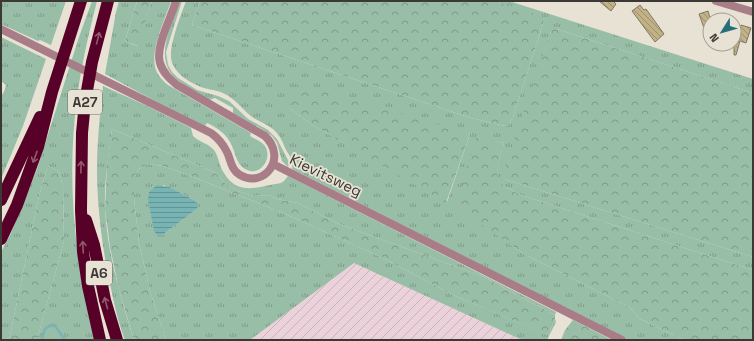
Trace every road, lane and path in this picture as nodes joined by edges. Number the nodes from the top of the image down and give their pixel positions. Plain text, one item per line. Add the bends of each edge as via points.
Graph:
1 (81, 1) edge
2 (108, 1) edge
3 (176, 1) edge
4 (716, 1) edge
5 (753, 12) edge
6 (1, 29) edge
7 (52, 92) junction
8 (273, 164) junction
9 (1, 200) edge
10 (81, 206) junction
11 (1, 239) edge
12 (100, 340) edge
13 (117, 340) edge
14 (622, 340) edge

1 - 7 highway, A27
10 -> 2 highway, A27 via 85,102 92,62
3 - 8 street via 162,42 160,65 177,85 265,136 274,148
4 - 5 street
6 - 8 street, Kievitsweg via 211,133 221,143 231,166 239,175 251,178 262,176
7 - 9 highway, A27
7 -> 11 highway, A27 via 38,147 17,205
8 - 14 street, Kievitsweg
12 -> 10 highway, A6 via 83,252
13 -> 10 highway, A6 via 105,300 94,245

